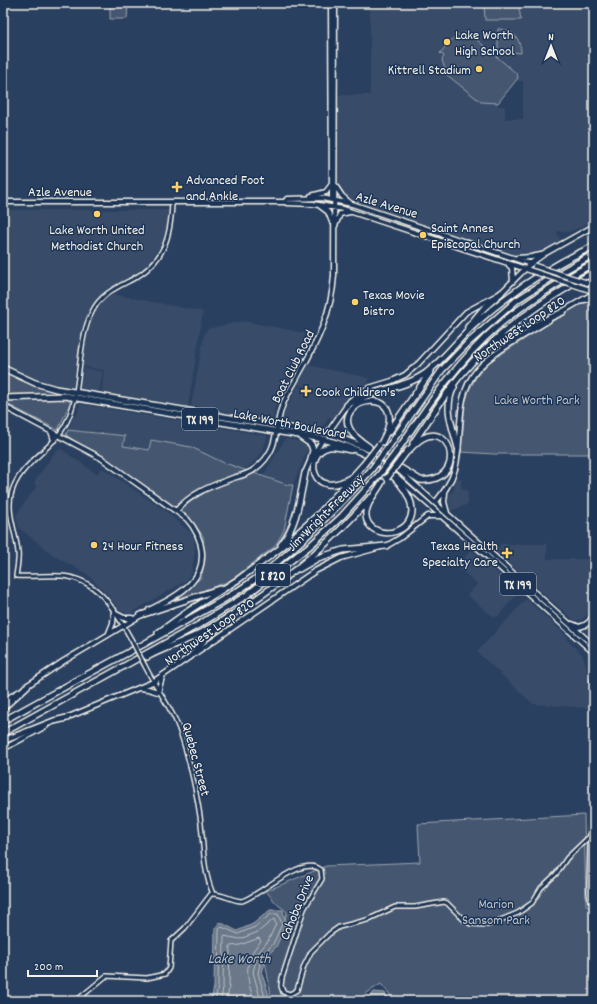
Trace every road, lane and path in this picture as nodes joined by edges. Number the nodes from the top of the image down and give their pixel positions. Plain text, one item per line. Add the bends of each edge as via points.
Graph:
1 (331, 3) edge
2 (335, 3) edge
3 (334, 183) junction
4 (299, 198) junction
5 (334, 200) junction
6 (3, 202) edge
7 (172, 202) junction
8 (285, 202) junction
9 (318, 204) junction
10 (352, 204) junction
11 (333, 206) junction
12 (353, 212) junction
13 (396, 218) junction
14 (412, 223) junction
15 (393, 225) junction
16 (594, 226) edge
17 (334, 228) junction
18 (410, 230) junction
19 (594, 246) edge
20 (544, 254) junction
21 (594, 254) edge
22 (512, 258) junction
23 (507, 263) junction
24 (594, 263) edge
25 (530, 264) junction
26 (524, 269) junction
27 (594, 272) edge
28 (513, 281) junction
29 (594, 285) edge
30 (593, 292) edge
31 (501, 293) junction
32 (594, 298) edge
33 (580, 301) junction
34 (563, 312) junction
35 (594, 329) edge
36 (594, 340) edge
37 (456, 342) junction
38 (490, 345) junction
39 (3, 368) edge
40 (432, 369) junction
41 (460, 376) junction
42 (75, 395) junction
43 (3, 398) edge
44 (347, 405) junction
45 (3, 406) edge
46 (152, 409) junction
47 (278, 429) junction
48 (51, 431) junction
49 (327, 434) junction
50 (59, 435) junction
51 (296, 435) junction
52 (323, 439) junction
53 (54, 440) junction
54 (381, 443) junction
55 (458, 448) junction
56 (371, 450) junction
57 (407, 452) junction
58 (372, 458) junction
59 (311, 459) junction
60 (392, 464) junction
61 (387, 470) junction
62 (305, 473) joint
63 (354, 475) junction
64 (594, 478) edge
65 (382, 482) junction
66 (445, 490) junction
67 (435, 503) junction
68 (176, 511) junction
69 (446, 517) junction
70 (386, 546) junction
71 (274, 553) junction
72 (293, 572) junction
73 (227, 587) junction
74 (244, 607) junction
75 (115, 612) junction
76 (594, 613) edge
77 (141, 615) junction
78 (594, 616) edge
79 (569, 623) junction
80 (123, 625) junction
81 (109, 633) junction
82 (148, 641) junction
83 (594, 647) edge
84 (594, 653) edge
85 (190, 657) junction
86 (162, 676) junction
87 (102, 678) junction
88 (593, 680) edge
89 (153, 682) junction
90 (27, 686) junction
91 (140, 688) junction
92 (158, 692) junction
93 (3, 701) edge
94 (3, 708) edge
95 (67, 718) junction
96 (3, 721) edge
97 (3, 733) edge
98 (3, 741) edge
99 (3, 749) edge
100 (590, 836) junction
101 (213, 894) junction
102 (594, 903) edge
103 (76, 1001) edge

1 - 3 main road, Boat Club Road
2 - 3 main road, Boat Club Road
3 - 4 main road via 323,193
3 - 5 main road, Boat Club Road
3 - 10 main road
4 - 5 main road, Azle Avenue
4 - 8 main road, Azle Avenue via 287,199
5 - 10 main road, Azle Avenue
5 - 11 main road, Boat Club Road
6 - 7 main road, Azle Avenue
7 - 8 main road, Azle Avenue
7 - 42 street via 172,225 158,258 142,274 109,292 92,310 86,327
8 - 9 main road, Azle Avenue
9 - 11 main road, Azle Avenue
9 - 17 main road via 328,212
10 - 13 main road, Azle Avenue
11 - 12 main road, Azle Avenue
11 - 17 main road, Boat Club Road
12 - 15 main road, Azle Avenue
12 - 17 main road, Azle Avenue via 340,214
13 - 14 main road, Azle Avenue
13 - 15 main road
14 - 18 main road
14 - 22 main road, Azle Avenue
15 - 18 main road, Azle Avenue
16 - 20 main road
17 - 47 main road, Boat Club Road via 334,283 329,309 323,329 284,403
18 - 23 main road, Azle Avenue
19 - 37 highway via 529,281 493,308
20 - 22 main road
20 - 25 main road
21 - 82 highway, Jim Wright Freeway / I 820, bridge via 553,276 518,300 468,343 442,370 371,470 331,514 268,570 214,606
22 - 25 main road, Azle Avenue
23 - 26 main road, Azle Avenue
23 - 28 main road via 512,268
24 - 87 highway, Jim Wright Freeway / I 820, bridge via 524,305 480,342 442,386 379,475 328,529 268,579 200,624
25 - 26 main road
25 - 29 main road, Azle Avenue, bridge
26 - 28 main road
26 - 30 main road, Azle Avenue, bridge
27 - 38 highway via 529,311
28 - 31 main road
30 - 33 main road, Northwest Loop 820
31 - 37 highway
31 - 44 main road via 466,312 405,375 366,389
32 - 33 main road
33 - 34 main road, Northwest Loop 820
34 - 38 highway
34 - 55 main road, Northwest Loop 820 via 488,359 475,371 463,397
35 - 36 street
37 - 40 highway
38 - 41 highway
39 - 42 highway, Lake Worth Boulevard / TX 199 via 35,383
40 - 44 highway via 406,384 359,398
40 - 54 highway
41 - 55 highway via 452,392 449,410
41 - 57 highway
42 - 43 highway, Lake Worth Boulevard / TX 199
42 - 46 highway, Lake Worth Boulevard / TX 199
42 - 46 highway, Lake Worth Boulevard / TX 199
42 - 50 street via 69,416
44 - 49 main road
45 - 48 main road
46 - 47 highway, Lake Worth Boulevard / TX 199
46 - 47 highway, Lake Worth Boulevard / TX 199 via 162,407
47 - 49 highway, Lake Worth Boulevard / TX 199
47 - 51 highway, Lake Worth Boulevard / TX 199
47 - 68 main road, Boat Club Road via 271,452 256,468 203,489 191,496
48 - 50 main road
48 - 53 main road
49 - 56 highway, Lake Worth Boulevard / TX 199
50 - 53 street
50 - 68 main road via 103,459
51 - 52 highway, Lake Worth Boulevard / TX 199
51 - 59 highway via 311,444
52 - 58 highway, Lake Worth Boulevard / TX 199 via 353,448
52 - 59 main road
53 - 75 street, Quebec Street via 22,472 12,493 10,514 19,556 16,576 64,576 80,580 99,591
54 - 56 highway via 390,425 387,409 376,401 360,402 350,413 349,426 353,434
54 - 63 highway, bridge
55 - 66 main road, Northwest Loop 820 via 455,468
56 - 60 highway, Lake Worth Boulevard / TX 199
57 - 60 highway via 423,438 432,436 446,442 451,457 444,473 427,480 414,478
57 - 65 highway, bridge
58 - 61 highway, Lake Worth Boulevard / TX 199
58 - 63 highway via 351,450 331,447 319,452 314,461 314,472 323,483 336,485
59 - 62 main road
60 - 67 main road, Lake Worth Boulevard / TX 199
61 - 65 highway via 410,498 412,506 408,523 393,533 375,530 366,517 368,506
61 - 69 main road, Lake Worth Boulevard / TX 199
62 - 71 highway via 288,537
63 - 71 highway via 319,514
64 - 76 street
65 - 72 highway via 347,522
66 - 67 main road, Northwest Loop 820
66 - 69 main road
67 - 69 main road, Lake Worth Boulevard / TX 199
68 - 77 main road via 195,528 201,540 201,566 192,583 184,590
69 - 70 main road, Northwest Loop 820 via 424,517
69 - 79 main road, Lake Worth Boulevard / TX 199
69 - 84 main road, Lake Worth Boulevard / TX 199
70 - 72 highway via 343,550 318,558
70 - 85 main road, Northwest Loop 820 via 330,563
71 - 73 highway
72 - 74 highway
73 - 77 highway
73 - 82 highway
74 - 85 highway via 216,630
74 - 87 highway via 191,638
75 - 77 main road via 128,619
75 - 80 street, Quebec Street
75 - 81 main road
76 - 78 street
76 - 79 main road via 590,622 582,627
77 - 80 main road
79 - 83 main road, TX 199
80 - 81 main road
80 - 89 street, Quebec Street, bridge
81 - 90 main road
82 - 96 highway, Jim Wright Freeway / I 820
83 - 84 street
84 - 88 street
85 - 86 main road, Northwest Loop 820
86 - 89 main road, Northwest Loop 820
86 - 92 main road
87 - 97 highway, Jim Wright Freeway / I 820
88 - 100 street via 593,797
89 - 91 main road, Northwest Loop 820
89 - 92 street, Quebec Street
90 - 93 main road
90 - 94 highway
91 - 92 main road
91 - 95 main road, Northwest Loop 820
92 - 101 street, Quebec Street via 175,719 186,755 200,816 204,867
95 - 98 highway
95 - 99 main road, Northwest Loop 820 via 27,735
100 - 101 street, Cahoba Drive via 566,858 528,908 500,921 488,925 468,923 444,902 415,907 395,907 367,920 339,927 311,952 297,990 290,994 283,992 282,978 304,909 322,879 321,870 315,866 302,867 242,901
100 - 102 street via 589,892 590,901
101 - 103 street via 171,941 169,968 165,974 147,978 106,976

